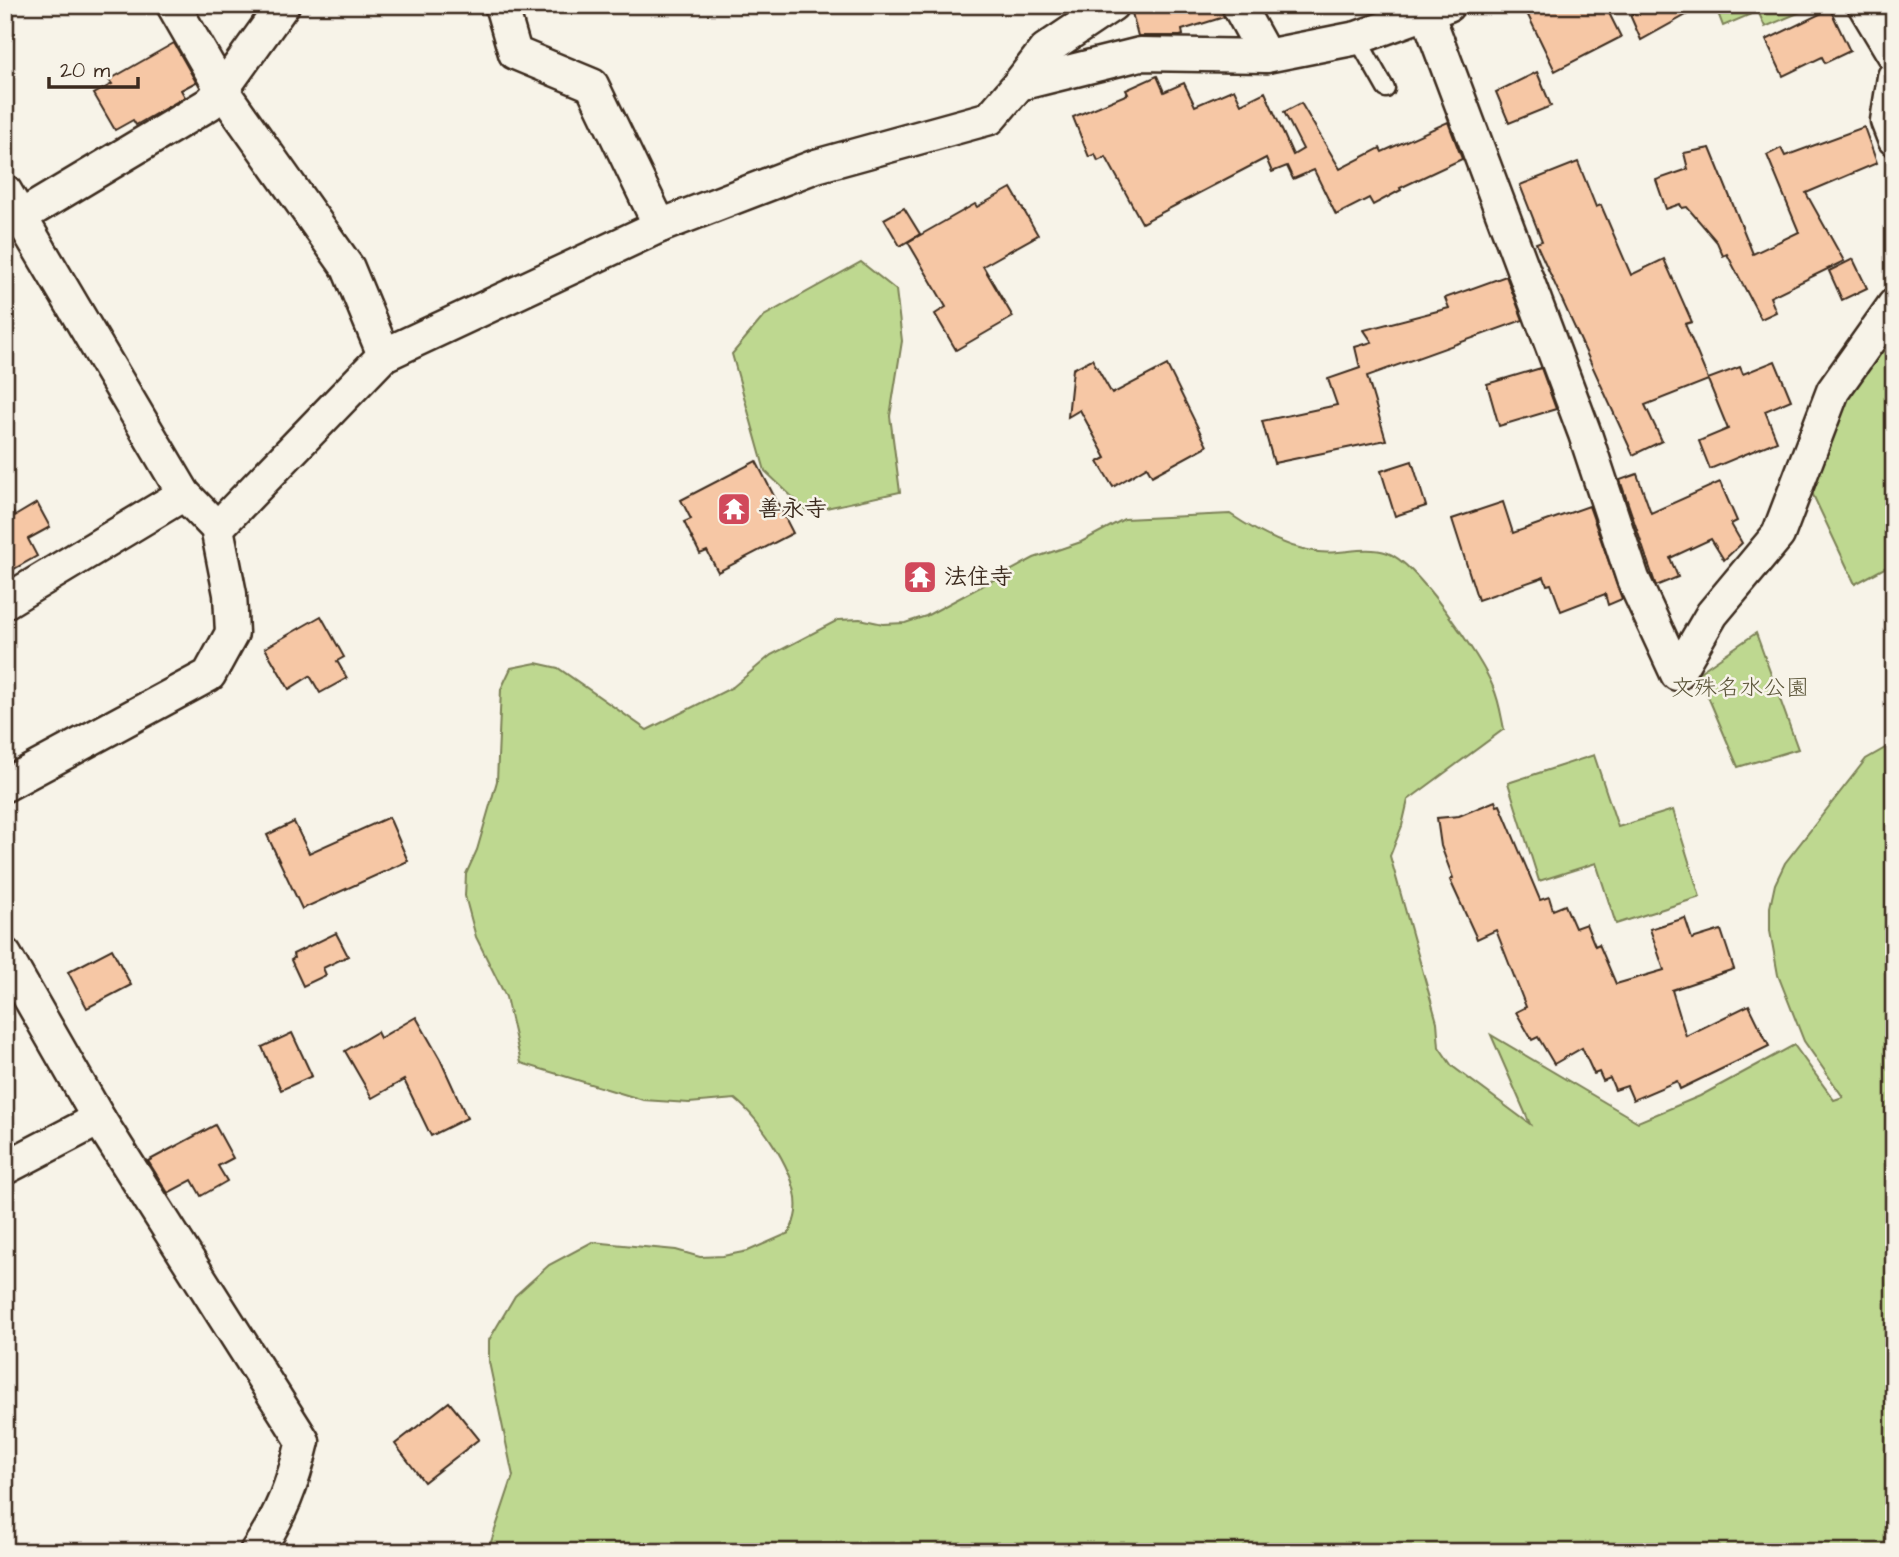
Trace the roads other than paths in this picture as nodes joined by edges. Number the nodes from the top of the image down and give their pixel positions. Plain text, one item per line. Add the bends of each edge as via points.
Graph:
1 (173, 5) edge
2 (283, 5) edge
3 (501, 5) edge
4 (1112, 5) edge
5 (1238, 5) edge
6 (1864, 5) edge
7 (1438, 9) edge
8 (1357, 38) junction
9 (1894, 55) edge
10 (1266, 57) junction
11 (1894, 77) edge
12 (1019, 84) junction
13 (1386, 89) dead end
14 (222, 90) junction
15 (1894, 139) edge
16 (10, 212) edge
17 (660, 226) junction
18 (1894, 305) edge
19 (384, 355) junction
20 (184, 494) junction
21 (216, 528) junction
22 (5, 603) edge
23 (5, 785) edge
24 (5, 955) edge
25 (99, 1119) junction
26 (5, 1168) edge
27 (256, 1552) edge

1 - 14 street
2 - 14 street
3 - 17 street via 515,52 592,85
4 - 12 street via 1045,51
5 - 10 street
6 - 9 street
7 - 8 street
7 - 18 street via 1633,579 1677,674 1712,614 1778,535 1833,391
8 - 10 street
8 - 13 lane
10 - 12 street via 1140,54
11 - 15 street via 1887,121
12 - 17 street via 990,118 816,166
14 - 16 street via 209,104
14 - 19 street via 348,268
16 - 20 street
17 - 19 street
19 - 21 street
20 - 21 street
20 - 22 street
21 - 23 street via 230,594 232,633 209,675
24 - 25 street
25 - 26 street
25 - 27 street via 303,1441 291,1488 276,1523

